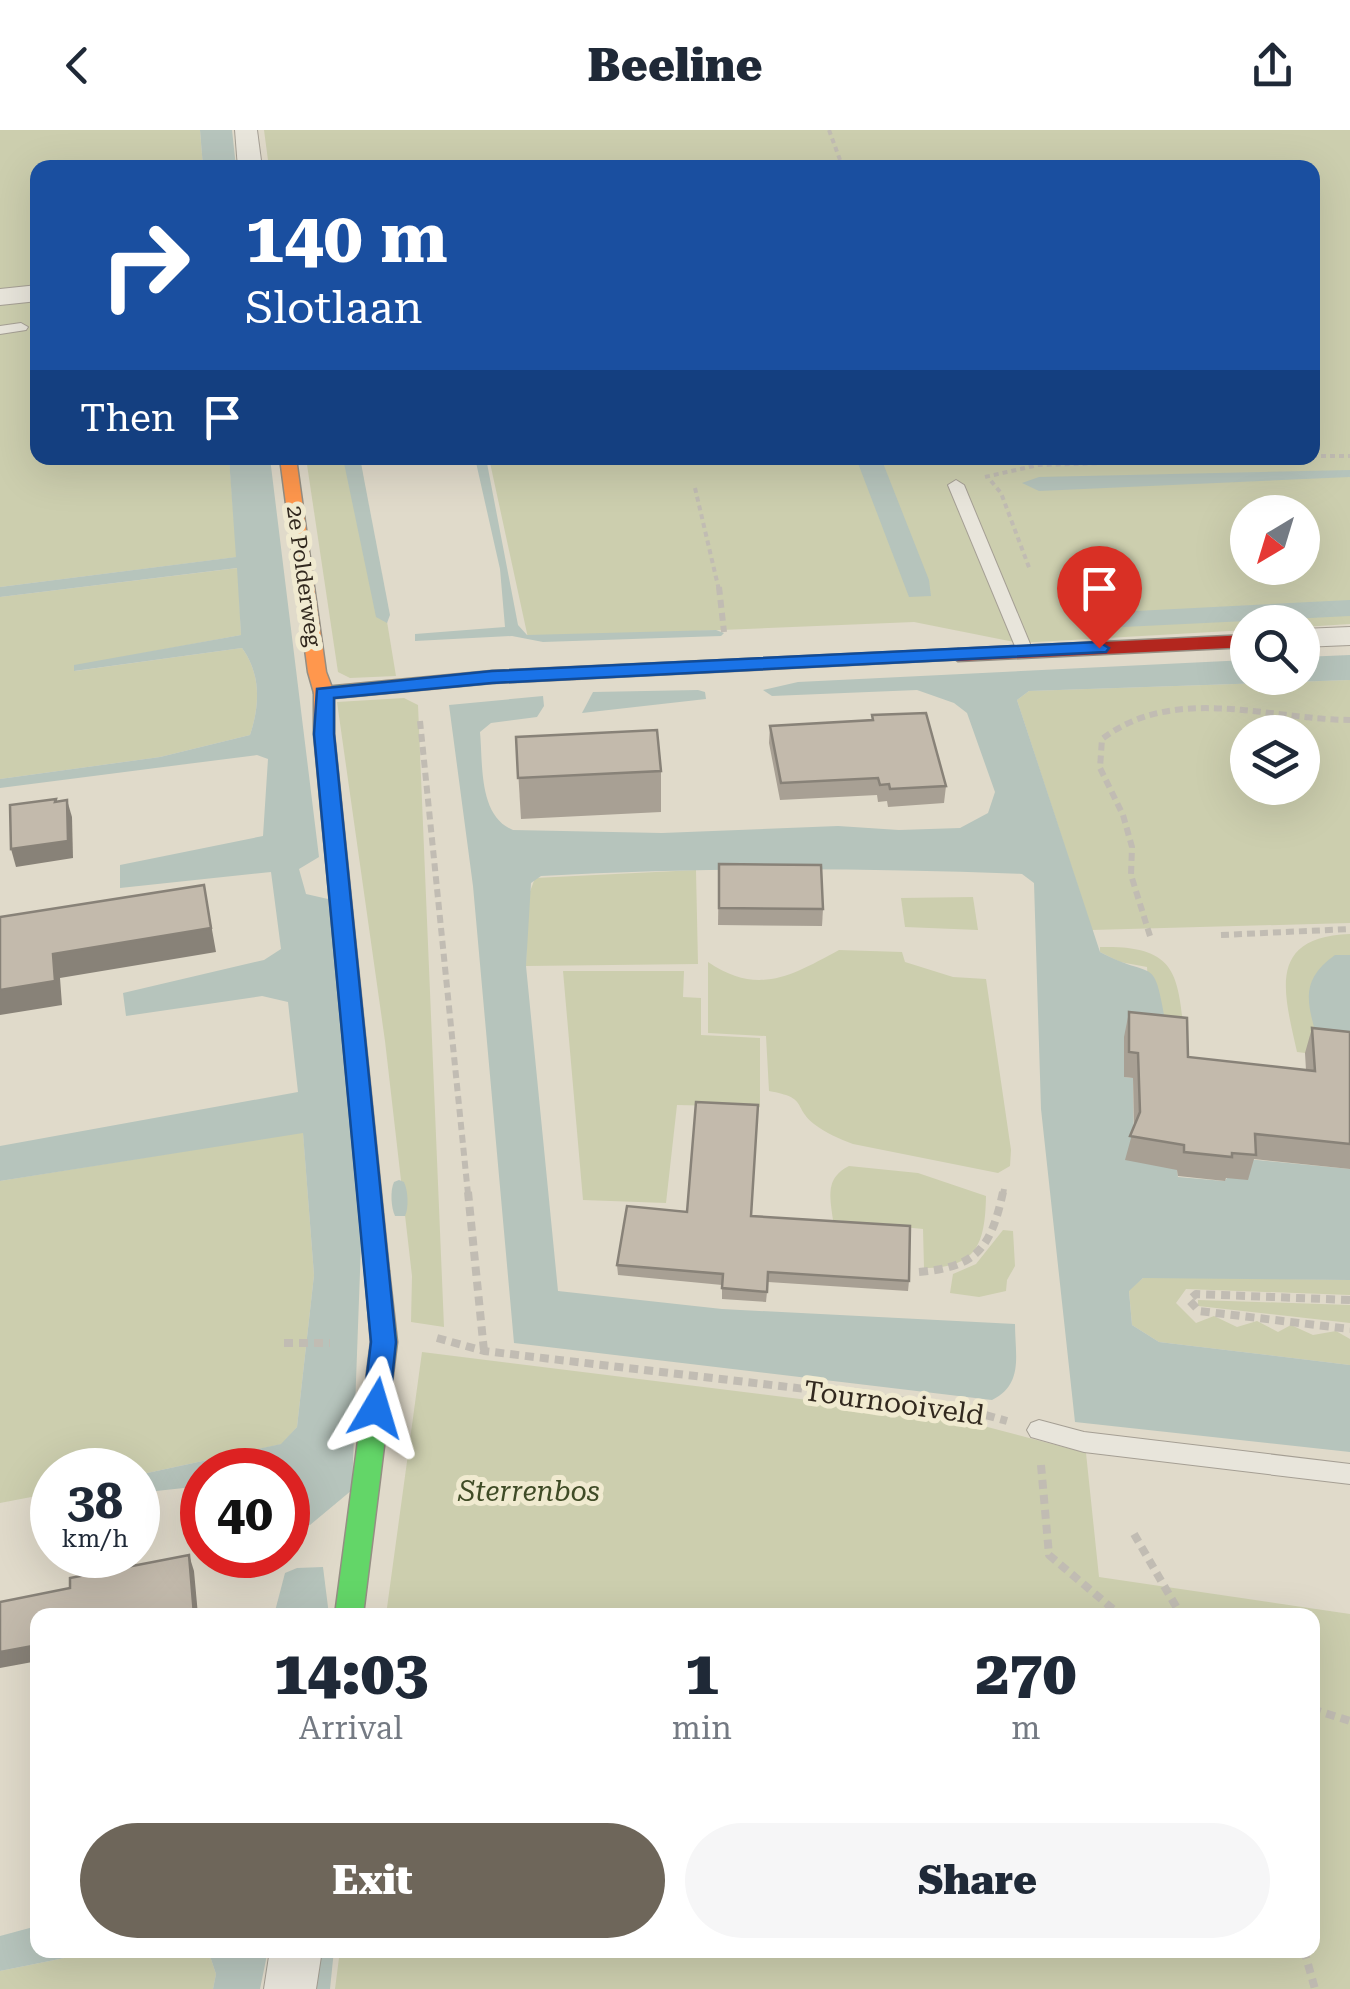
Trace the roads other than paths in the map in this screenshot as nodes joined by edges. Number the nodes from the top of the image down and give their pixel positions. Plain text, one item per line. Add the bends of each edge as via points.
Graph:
1 (246, 130) edge
2 (249, 160) edge
3 (30, 293) edge
4 (0, 297) edge
5 (21, 327) dead end
6 (0, 330) edge
7 (289, 465) edge
8 (956, 485) road end
9 (1350, 636) edge
10 (1320, 637) edge
11 (1230, 641) edge
12 (1025, 651) junction
13 (324, 693) junction
14 (1038, 1430) road end
15 (1350, 1474) edge
16 (350, 1608) edge
17 (295, 1958) edge
18 (290, 1989) edge

1 - 2 street
3 - 4 street
5 - 6 lane
7 - 13 street, 2e Polderweg
8 - 12 lane
9 - 10 street
11 - 12 street
12 - 13 street via 492,677
13 - 16 street, 2e Polderweg via 384,1342
14 - 15 lane via 1084,1442
17 - 18 street

